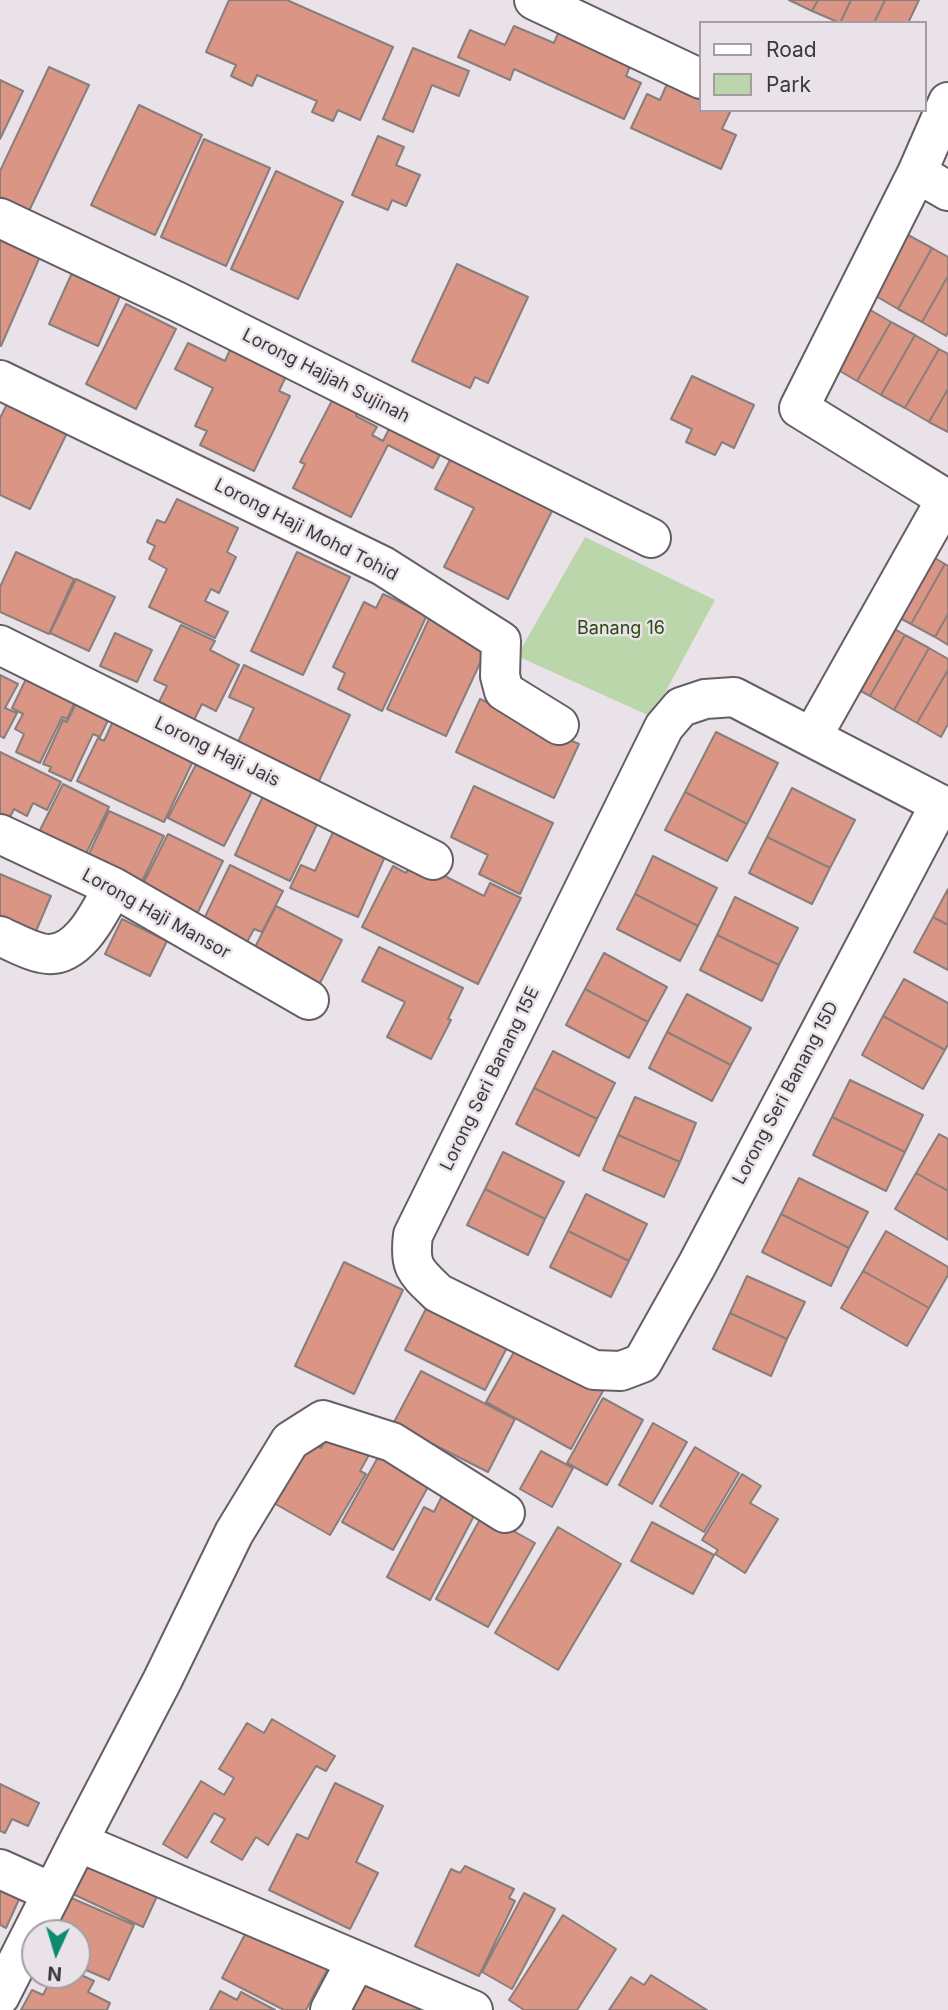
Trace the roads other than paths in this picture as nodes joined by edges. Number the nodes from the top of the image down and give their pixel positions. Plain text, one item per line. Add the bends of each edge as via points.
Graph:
1 (534, 0) edge
2 (699, 78) edge
3 (948, 103) edge
4 (932, 182) edge
5 (0, 218) edge
6 (0, 380) edge
7 (947, 499) edge
8 (651, 538) dead end
9 (0, 645) edge
10 (559, 725) dead end
11 (812, 737) junction
12 (944, 806) edge
13 (0, 834) edge
14 (433, 860) dead end
15 (114, 887) junction
16 (0, 936) edge
17 (309, 1000) dead end
18 (621, 1371) joint
19 (505, 1513) dead end
20 (78, 1842) junction
21 (0, 1869) edge
22 (51, 1892) junction
23 (356, 1961) junction
24 (0, 1996) edge
25 (330, 2010) edge
26 (473, 2010) edge

1 - 2 street
3 - 4 street
4 - 7 street via 799,408
5 - 8 street, Lorong Hajjah Sujinah
6 - 10 street, Lorong Haji Mohd Tohid via 383,566 501,642 504,691
7 - 11 street
9 - 14 street, Lorong Haji Jais
11 - 12 street
11 - 18 street, Lorong Seri Banang 15E via 734,697 681,707 664,727 413,1235 410,1255 417,1273 438,1293 594,1370
12 - 18 street, Lorong Seri Banang 15D via 642,1363
13 - 15 street, Lorong Haji Mansor
15 - 16 street via 80,940 61,952 43,954
15 - 17 street, Lorong Haji Mansor
19 - 20 street via 392,1442 323,1420 290,1441 234,1533
20 - 22 street
20 - 23 street
21 - 22 street
22 - 24 street
23 - 25 street
23 - 26 street

